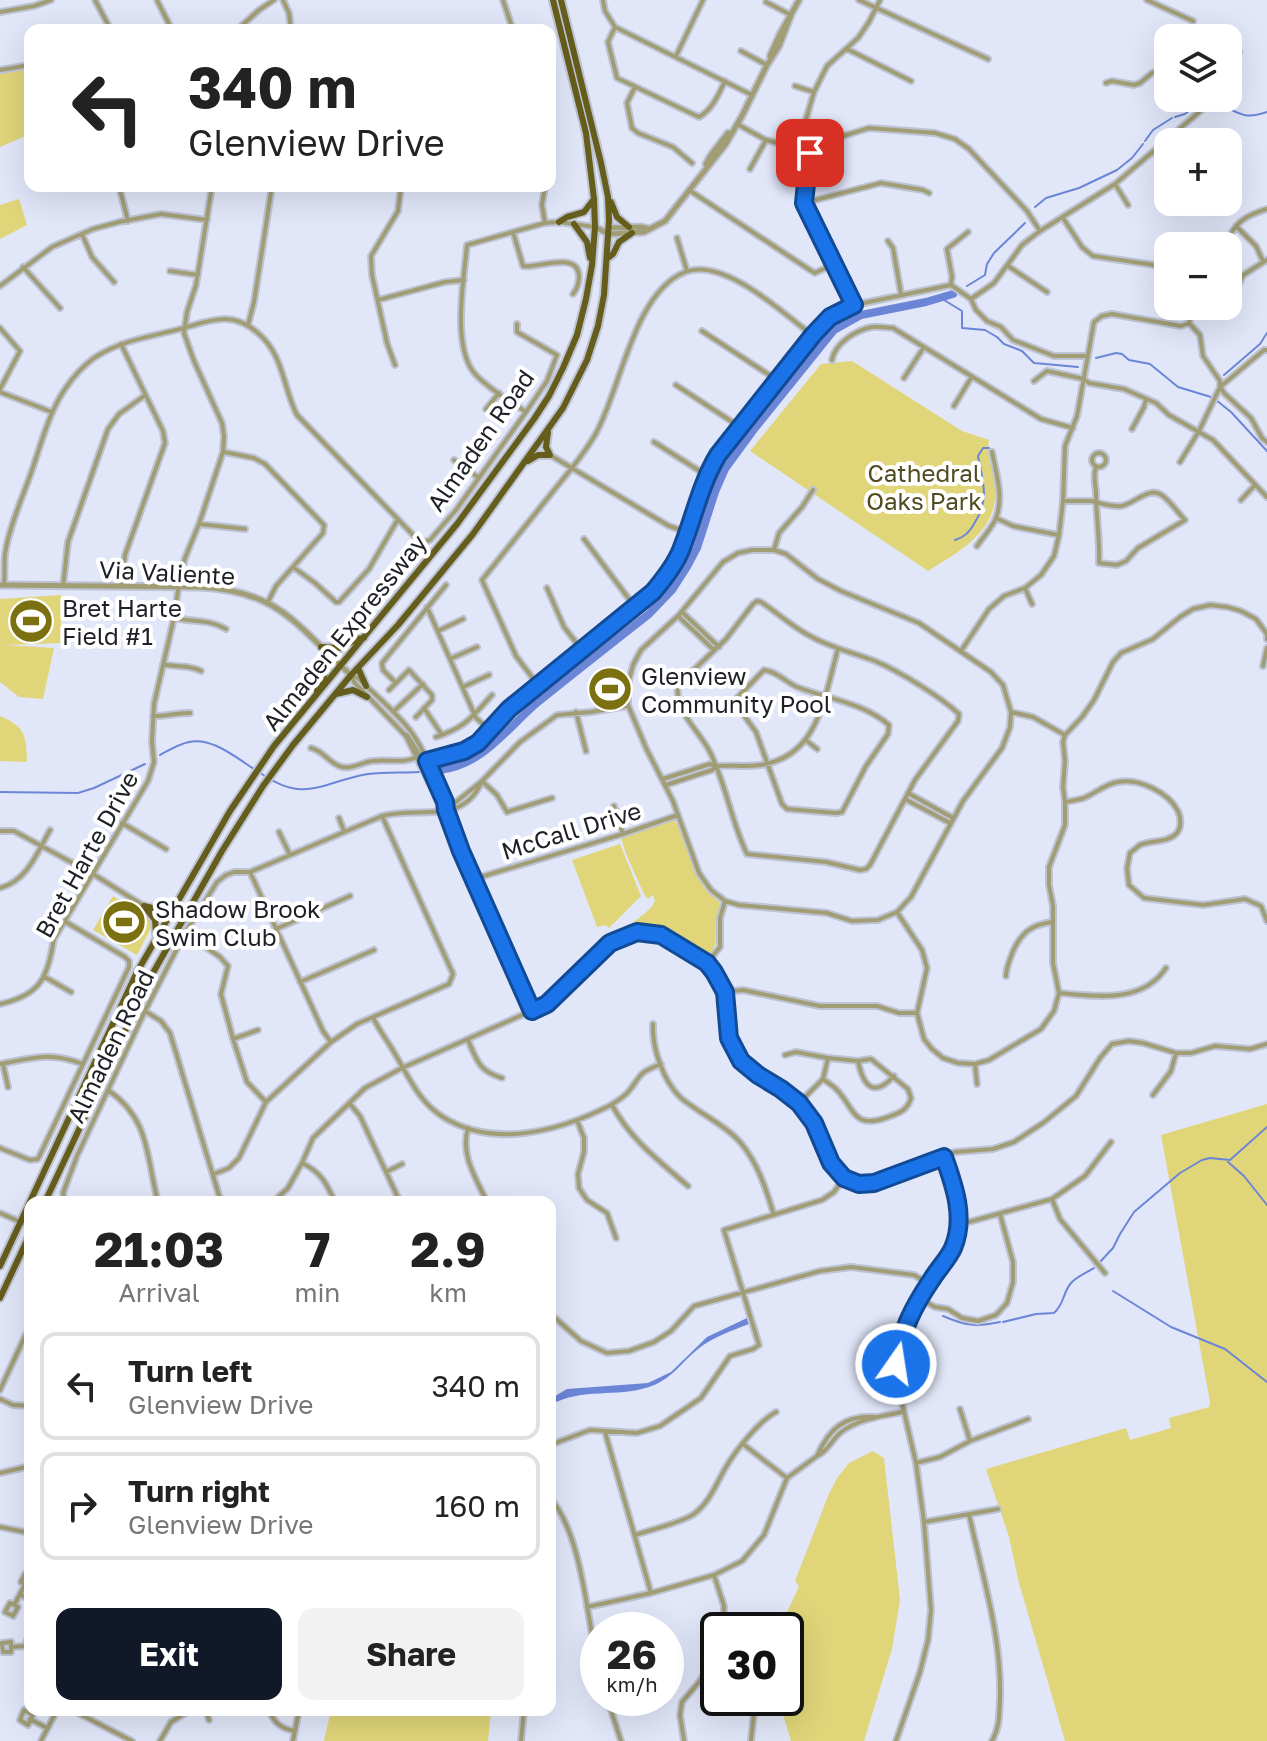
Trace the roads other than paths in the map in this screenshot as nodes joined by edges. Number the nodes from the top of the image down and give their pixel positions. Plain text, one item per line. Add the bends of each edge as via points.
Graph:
1 (51, 0) edge
2 (95, 0) edge
3 (157, 0) edge
4 (274, 0) edge
5 (283, 0) edge
6 (503, 0) edge
7 (553, 0) edge
8 (561, 0) edge
9 (603, 0) edge
10 (703, 0) edge
11 (799, 0) edge
12 (859, 0) edge
13 (880, 0) edge
14 (1147, 0) edge
15 (766, 2) edge
16 (876, 8) junction
17 (0, 12) edge
18 (791, 15) junction
19 (1193, 21) dead end
20 (108, 24) edge
21 (169, 24) edge
22 (244, 24) edge
23 (290, 24) edge
24 (511, 24) edge
25 (615, 27) junction
26 (847, 49) junction
27 (741, 51) dead end
28 (676, 56) junction
29 (988, 59) dead end
30 (767, 65) junction
31 (24, 66) edge
32 (0, 70) edge
33 (1154, 72) edge
34 (725, 81) junction
35 (911, 81) dead end
36 (1106, 83) dead end
37 (795, 86) dead end
38 (635, 87) junction
39 (814, 92) junction
40 (752, 95) junction
41 (1199, 112) edge
42 (737, 124) junction
43 (1181, 128) edge
44 (766, 140) junction
45 (808, 145) junction
46 (1154, 152) edge
47 (692, 163) dead end
48 (750, 169) dead end
49 (1115, 184) junction
50 (689, 190) junction
51 (121, 192) edge
52 (211, 192) edge
53 (271, 192) edge
54 (400, 192) edge
55 (544, 192) edge
56 (929, 193) dead end
57 (608, 197) junction
58 (594, 199) junction
59 (804, 203) junction
60 (1128, 205) dead end
61 (1267, 209) edge
62 (1063, 218) junction
63 (207, 220) junction
64 (128, 221) junction
65 (559, 222) junction
66 (545, 223) junction
67 (574, 224) junction
68 (1236, 226) junction
69 (595, 227) junction
70 (631, 230) junction
71 (609, 231) junction
72 (1040, 231) junction
73 (513, 232) junction
74 (968, 232) dead end
75 (1233, 232) edge
76 (82, 234) junction
77 (677, 238) dead end
78 (888, 241) dead end
79 (608, 258) junction
80 (1265, 260) edge
81 (834, 264) junction
82 (592, 265) junction
83 (1154, 265) edge
84 (1008, 266) junction
85 (23, 267) junction
86 (170, 271) dead end
87 (687, 271) junction
88 (198, 275) junction
89 (1242, 277) edge
90 (464, 280) junction
91 (114, 282) dead end
92 (951, 285) junction
93 (0, 286) edge
94 (1047, 292) dead end
95 (573, 294) dead end
96 (901, 294) junction
97 (971, 299) junction
98 (378, 300) junction
99 (854, 305) junction
100 (60, 308) dead end
101 (1190, 320) edge
102 (1189, 323) junction
103 (517, 324) dead end
104 (248, 325) junction
105 (185, 327) junction
106 (0, 328) edge
107 (702, 331) dead end
108 (813, 335) junction
109 (121, 344) junction
110 (924, 347) junction
111 (1267, 350) edge
112 (1088, 356) junction
113 (832, 360) dead end
114 (395, 365) dead end
115 (904, 378) dead end
116 (971, 378) junction
117 (1084, 379) junction
118 (777, 380) junction
119 (1034, 381) dead end
120 (676, 385) dead end
121 (1220, 387) junction
122 (0, 391) edge
123 (499, 393) junction
124 (145, 396) junction
125 (1146, 399) junction
126 (954, 406) dead end
127 (486, 409) dead end
128 (52, 412) junction
129 (526, 412) junction
130 (740, 427) junction
131 (1073, 428) junction
132 (548, 429) junction
133 (1132, 429) dead end
134 (1199, 431) junction
135 (654, 442) dead end
136 (1267, 442) edge
137 (223, 452) junction
138 (992, 452) dead end
139 (550, 455) junction
140 (454, 460) dead end
141 (1180, 462) dead end
142 (525, 463) junction
143 (572, 467) junction
144 (1096, 467) dead end
145 (706, 475) junction
146 (479, 478) junction
147 (1255, 485) junction
148 (813, 490) dead end
149 (1267, 497) edge
150 (1241, 500) dead end
151 (1063, 501) junction
152 (1095, 502) junction
153 (996, 518) junction
154 (398, 519) junction
155 (199, 524) junction
156 (245, 529) dead end
157 (687, 532) junction
158 (1059, 535) junction
159 (584, 539) dead end
160 (977, 546) dead end
161 (774, 550) junction
162 (293, 567) junction
163 (2, 585) edge
164 (446, 585) dead end
165 (63, 586) junction
166 (121, 586) junction
167 (178, 587) junction
168 (547, 588) dead end
169 (1025, 588) junction
170 (268, 602) junction
171 (1032, 604) dead end
172 (427, 607) junction
173 (635, 608) junction
174 (680, 614) junction
175 (174, 618) junction
176 (463, 619) dead end
177 (226, 629) dead end
178 (438, 631) junction
179 (364, 638) junction
180 (1267, 639) edge
181 (477, 647) dead end
182 (1267, 648) edge
183 (716, 649) junction
184 (838, 649) junction
185 (324, 650) junction
186 (582, 650) junction
187 (961, 651) junction
188 (450, 659) junction
189 (163, 664) junction
190 (340, 666) junction
191 (1263, 666) dead end
192 (358, 668) junction
193 (201, 671) dead end
194 (351, 675) junction
195 (489, 675) dead end
196 (396, 683) junction
197 (423, 684) junction
198 (538, 685) junction
199 (366, 686) junction
200 (463, 687) junction
201 (389, 690) dead end
202 (336, 694) junction
203 (316, 695) junction
204 (492, 695) dead end
205 (824, 696) junction
206 (367, 697) junction
207 (628, 705) junction
208 (424, 708) junction
209 (393, 712) junction
210 (576, 712) junction
211 (1011, 712) junction
212 (190, 713) dead end
213 (475, 714) junction
214 (153, 716) junction
215 (416, 717) dead end
216 (490, 730) junction
217 (402, 732) junction
218 (1065, 735) junction
219 (807, 741) junction
220 (311, 748) dead end
221 (817, 749) dead end
222 (586, 751) dead end
223 (417, 757) junction
224 (427, 761) junction
225 (768, 764) junction
226 (716, 766) junction
227 (424, 772) junction
228 (482, 781) junction
229 (664, 782) junction
230 (908, 793) junction
231 (552, 798) dead end
232 (905, 799) junction
233 (1065, 802) junction
234 (614, 806) dead end
235 (446, 810) junction
236 (679, 815) junction
237 (382, 816) junction
238 (339, 818) dead end
239 (952, 821) junction
240 (122, 823) junction
241 (50, 830) dead end
242 (0, 831) edge
243 (344, 831) junction
244 (279, 832) dead end
245 (623, 834) junction
246 (41, 846) junction
247 (166, 849) dead end
248 (290, 855) junction
249 (250, 872) junction
250 (93, 874) junction
251 (474, 879) junction
252 (0, 888) edge
253 (350, 896) dead end
254 (725, 901) junction
255 (176, 902) junction
256 (144, 906) junction
257 (897, 912) junction
258 (1267, 921) edge
259 (65, 922) junction
260 (1052, 922) junction
261 (276, 929) junction
262 (185, 933) junction
263 (155, 939) junction
264 (374, 950) dead end
265 (707, 963) junction
266 (1166, 968) dead end
267 (1006, 976) dead end
268 (45, 977) junction
269 (300, 982) junction
270 (71, 992) dead end
271 (725, 992) junction
272 (1059, 993) junction
273 (0, 1004) edge
274 (145, 1011) junction
275 (532, 1011) junction
276 (917, 1013) junction
277 (373, 1017) junction
278 (653, 1024) dead end
279 (258, 1030) dead end
280 (233, 1039) junction
281 (468, 1040) junction
282 (331, 1042) junction
283 (1267, 1044) edge
284 (1176, 1053) junction
285 (785, 1055) dead end
286 (828, 1058) junction
287 (858, 1061) junction
288 (2, 1064) edge
289 (83, 1064) junction
290 (661, 1064) junction
291 (975, 1064) junction
292 (402, 1068) junction
293 (894, 1076) junction
294 (502, 1078) dead end
295 (823, 1079) junction
296 (977, 1084) dead end
297 (8, 1087) dead end
298 (108, 1090) junction
299 (1153, 1095) dead end
300 (266, 1102) junction
301 (799, 1103) junction
302 (350, 1104) junction
303 (612, 1105) junction
304 (577, 1120) junction
305 (468, 1128) junction
306 (1111, 1142) dead end
307 (0, 1148) edge
308 (944, 1157) junction
309 (302, 1163) junction
310 (402, 1164) dead end
311 (386, 1172) junction
312 (214, 1174) junction
313 (844, 1178) junction
314 (688, 1186) dead end
315 (32, 1196) edge
316 (48, 1196) edge
317 (64, 1196) edge
318 (157, 1196) edge
319 (220, 1196) edge
320 (279, 1196) edge
321 (333, 1196) edge
322 (397, 1196) edge
323 (484, 1196) edge
324 (1052, 1199) junction
325 (0, 1213) edge
326 (24, 1213) edge
327 (1000, 1214) junction
328 (774, 1215) junction
329 (20, 1222) junction
330 (24, 1224) edge
331 (958, 1225) junction
332 (616, 1238) dead end
333 (24, 1252) edge
334 (0, 1266) edge
335 (1105, 1273) dead end
336 (929, 1283) junction
337 (743, 1291) junction
338 (0, 1298) edge
339 (920, 1299) junction
340 (556, 1319) edge
341 (24, 1338) edge
342 (0, 1390) edge
343 (0, 1399) edge
344 (24, 1406) edge
345 (960, 1409) dead end
346 (776, 1412) dead end
347 (903, 1412) junction
348 (1028, 1419) dead end
349 (605, 1432) junction
350 (970, 1441) junction
351 (556, 1443) edge
352 (743, 1444) junction
353 (916, 1463) junction
354 (24, 1467) edge
355 (0, 1473) edge
356 (787, 1478) junction
357 (556, 1505) edge
358 (998, 1509) dead end
359 (969, 1514) junction
360 (924, 1522) junction
361 (0, 1527) edge
362 (24, 1532) edge
363 (635, 1535) junction
364 (714, 1575) junction
365 (24, 1590) edge
366 (651, 1593) junction
367 (20, 1594) junction
368 (24, 1596) edge
369 (14, 1605) dead end
370 (587, 1607) junction
371 (588, 1612) edge
372 (724, 1612) edge
373 (24, 1646) edge
374 (11, 1647) dead end
375 (700, 1680) edge
376 (54, 1716) edge
377 (84, 1716) edge
378 (179, 1716) edge
379 (208, 1716) edge
380 (271, 1716) edge
381 (298, 1716) edge
382 (523, 1716) edge
383 (613, 1716) edge
384 (754, 1716) edge
385 (30, 1719) dead end
386 (209, 1720) dead end
387 (47, 1728) junction
388 (294, 1731) junction
389 (41, 1741) edge
390 (132, 1741) edge
391 (160, 1741) edge
392 (293, 1741) edge
393 (521, 1741) edge
394 (621, 1741) edge
395 (684, 1741) edge
396 (751, 1741) edge
397 (896, 1741) edge
398 (992, 1741) edge

1 - 17 street
2 - 20 street
3 - 21 street
4 - 22 street
5 - 23 street
6 - 24 street
7 - 58 main road, Almaden Expressway via 586,133
8 - 57 main road, Almaden Expressway
9 - 25 street
10 - 28 street
11 - 18 street
12 - 16 street
13 - 16 street
14 - 19 street
15 - 18 street
16 - 26 street
16 - 29 street
18 - 30 street
25 - 28 street
25 - 38 street via 608,42 617,78
26 - 35 street
26 - 39 street via 827,66
27 - 30 street
28 - 34 street
30 - 40 street
31 - 32 street
33 - 36 street via 1134,85
34 - 38 street via 699,117
34 - 40 street
37 - 39 street
38 - 47 street via 627,103 632,128 673,147
39 - 45 street via 804,126
40 - 42 street
41 - 43 street
42 - 44 street
42 - 50 street
44 - 45 street
44 - 48 street
45 - 59 street via 813,162
45 - 72 street via 869,128 955,139 1027,211
46 - 49 street
49 - 60 street
49 - 62 street
50 - 70 street via 665,221
50 - 81 street via 815,273
51 - 64 street
52 - 63 street, Bret Harte Drive
53 - 104 street
54 - 98 street via 398,211 371,256
55 - 66 street
56 - 59 street via 881,183
57 - 70 main road via 617,217
57 - 71 main road, Almaden Expressway
58 - 65 main road via 584,212
58 - 69 main road, Almaden Expressway
59 - 81 street
61 - 68 street via 1244,217
62 - 72 street
62 - 83 street via 1093,256
63 - 64 street via 161,214
63 - 88 street, Bret Harte Drive
64 - 76 street
65 - 66 street
65 - 67 street
66 - 73 street
67 - 69 street
67 - 82 main road via 587,242
68 - 75 street
68 - 80 street
69 - 71 street
69 - 82 main road, Almaden Expressway
70 - 71 street
70 - 79 main road
71 - 79 main road, Almaden Expressway
72 - 84 street
73 - 90 street via 467,245
73 - 95 street via 523,266 555,262 577,267
74 - 92 street via 947,249
76 - 85 street
76 - 91 street via 92,257
77 - 87 street
78 - 96 street
79 - 132 main road, Almaden Expressway via 593,342
80 - 89 street
81 - 99 street
82 - 179 main road, Almaden Expressway via 577,335 549,396 457,524
84 - 94 street
84 - 97 street
85 - 93 street
85 - 100 street
86 - 88 street
87 - 108 street via 725,273
87 - 143 street via 669,282 643,316 596,434
88 - 105 street, Bret Harte Drive
90 - 98 street
90 - 123 street via 461,337 466,359
92 - 96 street
92 - 97 street
96 - 99 street
97 - 112 street via 987,321 1013,340 1054,356
98 - 114 street
99 - 108 street via 830,317
101 - 102 street
102 - 112 street via 1102,316 1094,322
102 - 121 street via 1200,335 1203,356
103 - 129 street, Almaden Road via 517,332 557,355
104 - 105 street via 219,318
104 - 154 street via 278,359 297,415
105 - 109 street
105 - 137 street, Bret Harte Drive via 187,346 222,423
106 - 122 street via 20,351
107 - 118 street
108 - 118 street
109 - 124 street
109 - 128 street via 75,376
110 - 113 street via 893,328 875,326 840,345
110 - 115 street
110 - 116 street
111 - 121 street
112 - 117 street
116 - 126 street
116 - 131 street via 1041,419
117 - 119 street via 1047,371
117 - 125 street
117 - 131 street
118 - 130 street
120 - 130 street
121 - 134 street
121 - 136 street
122 - 128 street
123 - 127 street
123 - 129 street
124 - 165 street via 108,429 68,542
124 - 166 street via 165,443 125,555
125 - 133 street
125 - 134 street
128 - 163 street via 11,528
129 - 146 street, Almaden Road
130 - 145 street
131 - 151 street via 1065,446
132 - 139 main road
132 - 142 main road, Almaden Expressway
134 - 141 street
134 - 147 street
135 - 145 street
137 - 155 street, Bret Harte Drive
137 - 162 street via 265,464 323,522 323,533
138 - 153 street via 1000,491
139 - 142 main road
139 - 143 street
140 - 146 street
142 - 192 main road, Almaden Expressway via 473,534
143 - 157 street
143 - 198 street via 482,580 516,656
144 - 152 street
145 - 157 street
146 - 154 street, Almaden Road via 427,542 419,541
147 - 149 street
147 - 150 street
148 - 161 street via 779,533
151 - 152 street
151 - 158 street
152 - 152 street via 1099,563 1126,561 1185,520 1156,492 1118,507
153 - 158 street
153 - 160 street
154 - 162 street via 369,569 339,602
155 - 156 street
155 - 167 street, Bret Harte Drive
157 - 173 street via 668,574
158 - 169 street via 1054,556
159 - 173 street
161 - 174 street via 745,551 723,562
161 - 187 street via 841,591 919,623
162 - 170 street
163 - 165 street, Via Valiente
164 - 172 street
165 - 166 street, Via Valiente
166 - 167 street, Via Valiente
167 - 170 street, Via Valiente via 222,588
167 - 175 street, Bret Harte Drive
168 - 186 street via 564,627
169 - 171 street
169 - 187 street via 989,609
170 - 185 street, Via Valiente
172 - 178 street
172 - 196 street via 382,663
173 - 186 street
174 - 183 street
174 - 207 street via 641,650 628,684
175 - 177 street via 205,620
175 - 189 street, Bret Harte Drive
176 - 178 street
178 - 188 street
179 - 185 main road
179 - 190 main road, Almaden Expressway
180 - 218 street via 1256,619 1241,611 1210,605 1193,609 1153,639 1121,653 1094,700
181 - 188 street
182 - 191 street
183 - 184 street via 757,601
183 - 226 street via 677,688 682,708
184 - 205 street
184 - 230 street via 897,671 959,714
185 - 190 street, Via Valiente
185 - 203 main road via 326,671
186 - 198 street
187 - 211 street via 1003,685
188 - 200 street
189 - 193 street
189 - 214 street, Bret Harte Drive
190 - 194 street, Via Valiente
190 - 203 main road, Almaden Expressway
192 - 194 main road, Almaden Expressway
192 - 199 main road
194 - 199 street
194 - 202 main road, Almaden Expressway
194 - 206 street
195 - 200 street
196 - 197 street via 409,670
196 - 201 street
197 - 208 street via 432,695
197 - 209 street
198 - 216 street
199 - 209 street
200 - 213 street
202 - 206 main road via 353,690
202 - 316 main road, Almaden Expressway via 293,745 222,851 149,980
203 - 255 main road, Almaden Expressway via 256,771
204 - 213 street
205 - 219 street
205 - 225 street via 767,669 737,697
205 - 225 street via 870,712 890,728 844,810 784,807
206 - 217 street
207 - 210 street
207 - 229 street
208 - 213 street via 439,736
208 - 215 street
209 - 224 street
210 - 222 street
210 - 228 street via 557,715 535,730
211 - 218 street via 1033,717
211 - 239 street via 1002,748
212 - 214 street
213 - 216 street
214 - 240 street, Bret Harte Drive via 154,762
216 - 224 street via 464,751
217 - 223 street
217 - 224 street
218 - 233 street
219 - 221 street
219 - 225 street
220 - 223 street via 338,767
223 - 227 street
224 - 227 street
224 - 235 street
225 - 226 street
226 - 229 street
226 - 232 street via 751,855 866,869
227 - 235 street
228 - 231 street via 507,812
228 - 235 street via 469,800
229 - 236 street
230 - 232 street
230 - 239 street
232 - 239 street
233 - 258 street via 1117,782 1156,790 1172,801 1181,825 1176,835 1142,844 1130,853 1129,885 1144,898 1203,905 1245,899 1261,906
233 - 260 street via 1065,825 1049,867
234 - 245 street
235 - 237 street
235 - 251 street
236 - 245 street, McCall Drive
236 - 254 street via 699,873
237 - 243 street
237 - 277 street via 453,974 449,984
238 - 243 street
239 - 257 street via 911,897
240 - 247 street
240 - 250 street, Bret Harte Drive
241 - 246 street
242 - 246 street via 14,831
243 - 248 street
244 - 248 street
245 - 251 street, McCall Drive
246 - 250 street
246 - 252 street via 23,877
248 - 249 street
249 - 261 street
249 - 262 street, Almaden Road via 234,872 217,882
250 - 256 street
250 - 259 street, Bret Harte Drive
251 - 275 street
253 - 261 street
254 - 257 street via 827,913 852,921 878,920
254 - 265 street via 720,947
255 - 256 main road via 161,910
255 - 263 main road, Almaden Expressway
256 - 263 main road via 157,924
257 - 276 street via 922,950 927,968
259 - 268 street, Bret Harte Drive via 54,939
259 - 289 street, Almaden Road via 129,961
260 - 267 street via 1029,929 1019,939
260 - 272 street
261 - 269 street
262 - 274 street, Almaden Road
262 - 280 street via 228,966 221,994
263 - 315 main road, Almaden Expressway
264 - 269 street
265 - 271 street
265 - 275 street via 661,935 637,932 610,943 547,1004
266 - 272 street via 1134,992
268 - 270 street
268 - 273 street, Bret Harte Drive via 28,995
269 - 282 street
271 - 276 street
271 - 301 street via 729,1038 741,1061
272 - 291 street via 1041,1029
274 - 298 street, Almaden Road
274 - 312 street via 170,1033
275 - 281 street
276 - 291 street via 932,1049 943,1058
277 - 282 street
277 - 292 street
278 - 290 street
279 - 280 street
280 - 300 street via 247,1082
281 - 292 street
281 - 294 street via 478,1063
282 - 300 street
283 - 284 street
284 - 299 street via 1171,1071
284 - 308 street via 1129,1041 1112,1044 1076,1096 1043,1123 1014,1142
285 - 286 street
286 - 287 street
286 - 295 street
287 - 293 street via 871,1059
287 - 293 street via 868,1085 882,1087
288 - 289 street via 49,1056
288 - 297 street
289 - 307 street, Almaden Road via 36,1160
290 - 303 street via 642,1073
290 - 328 street via 681,1097 740,1143 764,1183
291 - 296 street
292 - 302 street via 365,1088
292 - 305 street via 418,1094 442,1117
293 - 295 street via 911,1098 904,1111 878,1121 854,1115
295 - 301 street
298 - 317 street, Almaden Road
298 - 318 street via 136,1118
300 - 312 street via 239,1158
301 - 313 street
302 - 309 street via 313,1138
302 - 311 street
303 - 304 street
303 - 314 street via 640,1145
304 - 305 street via 515,1134
304 - 332 street via 584,1138 579,1188 607,1213
305 - 323 street via 465,1153
306 - 324 street via 1085,1176
308 - 313 street via 874,1183
308 - 331 street via 956,1189
309 - 320 street
309 - 321 street via 327,1182
310 - 311 street
311 - 322 street
312 - 319 street
313 - 328 street via 822,1200
324 - 327 street
324 - 335 street via 1060,1219
325 - 329 street
326 - 329 main road, Almaden Expressway
327 - 331 street
327 - 339 street via 1013,1282 1007,1303 996,1315 978,1321 962,1318
328 - 337 street via 724,1230
329 - 330 street
329 - 334 main road, Almaden Expressway
331 - 336 street via 953,1247
333 - 338 main road
336 - 337 street via 914,1275 851,1267
336 - 339 street
337 - 340 street via 694,1306 671,1331 629,1351 607,1353 581,1341
337 - 349 street via 759,1345 730,1356 701,1398 660,1426 637,1433
339 - 347 street via 902,1334 896,1364
341 - 342 street
343 - 344 street
345 - 350 street
346 - 352 street
347 - 353 street
347 - 356 street via 846,1420 817,1456
348 - 350 street
349 - 351 street via 590,1430
349 - 363 street
350 - 353 street
352 - 356 street
352 - 363 street via 693,1515
353 - 360 street
354 - 355 street
356 - 364 street via 764,1535 742,1561
357 - 370 street via 574,1544
358 - 359 street
359 - 360 street
359 - 398 street via 998,1646 999,1726
360 - 397 street via 931,1610 928,1640
361 - 362 street
363 - 366 street
364 - 366 street
364 - 372 street
365 - 367 street
366 - 370 street
367 - 368 street
367 - 369 street
370 - 371 street
373 - 374 street
375 - 395 street via 682,1702
376 - 387 street
377 - 390 street
378 - 391 street
379 - 386 street
380 - 388 street via 282,1728
381 - 388 street
382 - 393 street
383 - 394 street
384 - 396 street
385 - 387 street
387 - 389 street
388 - 392 street

